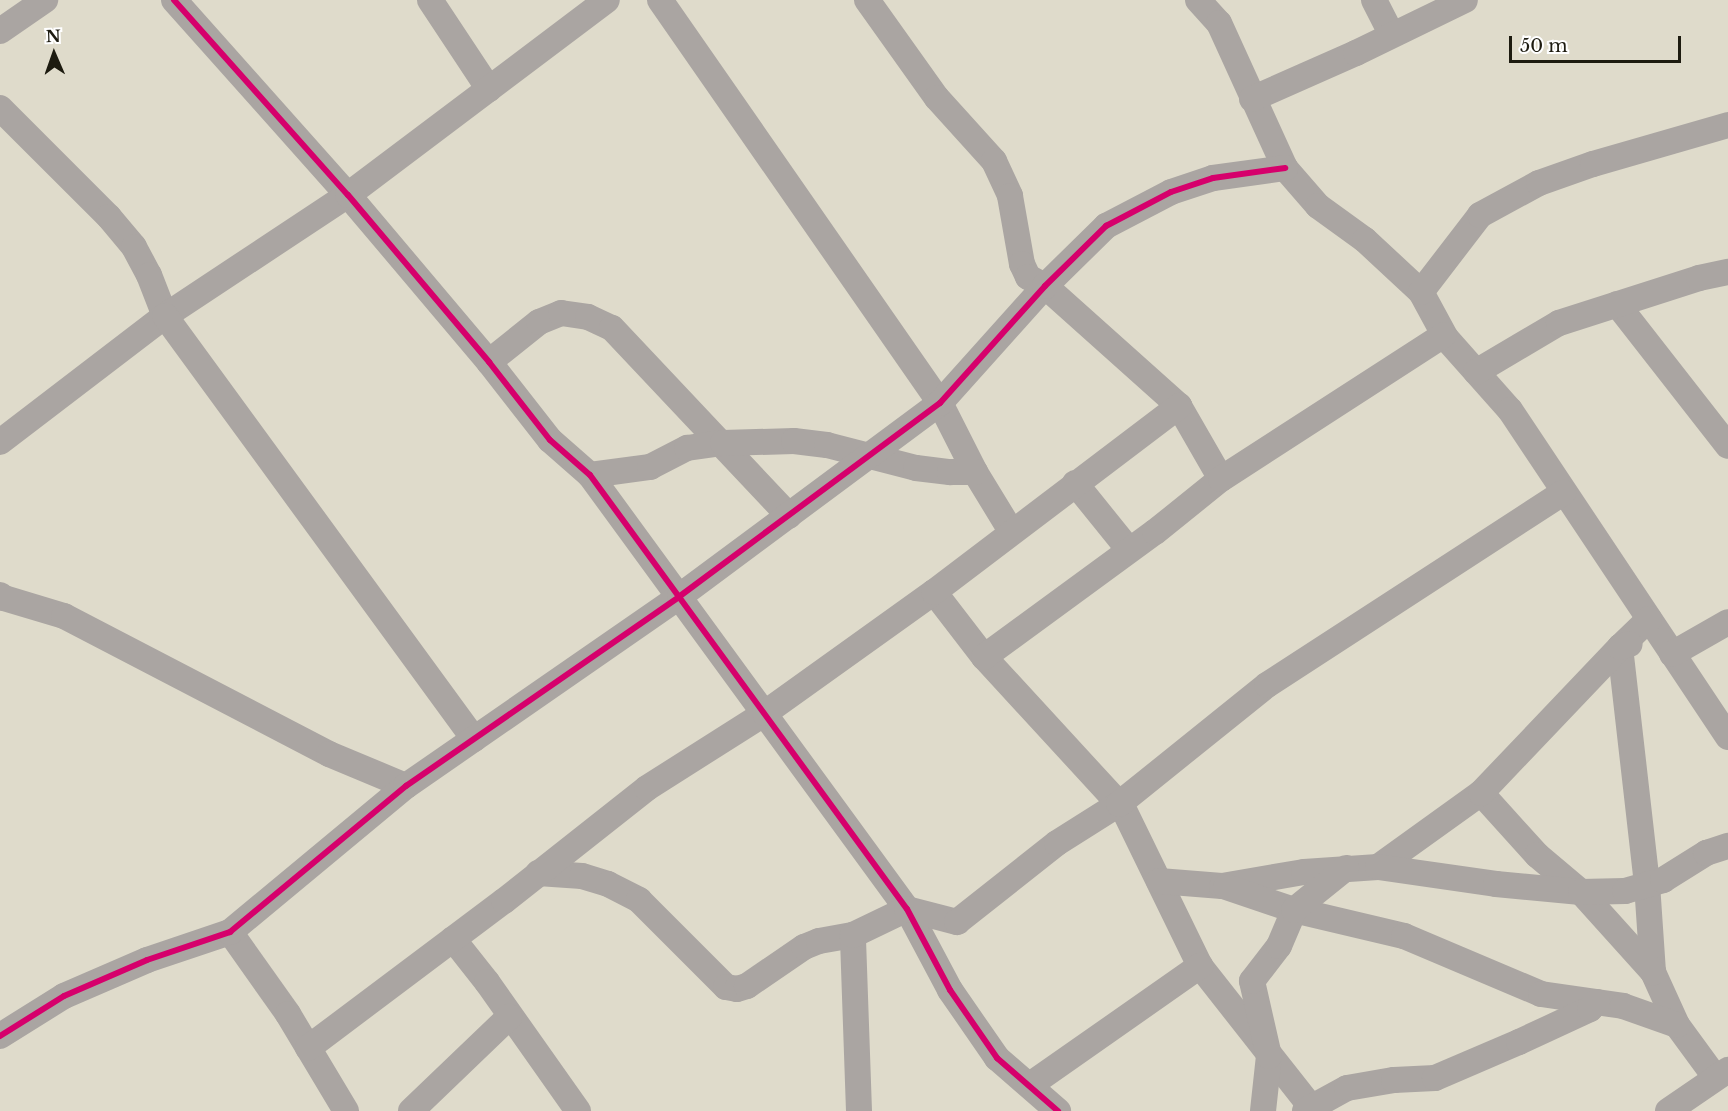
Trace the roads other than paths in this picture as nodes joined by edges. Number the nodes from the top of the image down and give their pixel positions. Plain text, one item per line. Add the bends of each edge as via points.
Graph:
1 (45, 0) edge
2 (174, 0) edge
3 (430, 0) edge
4 (606, 0) edge
5 (660, 0) edge
6 (867, 0) edge
7 (1198, 0) edge
8 (1374, 0) edge
9 (1465, 0) edge
10 (0, 31) edge
11 (1392, 35) junction
12 (489, 89) junction
13 (1252, 99) junction
14 (0, 108) edge
15 (1728, 125) edge
16 (1285, 168) junction
17 (348, 195) junction
18 (1728, 272) edge
19 (1044, 286) junction
20 (1421, 292) junction
21 (1617, 304) junction
22 (165, 316) junction
23 (1444, 335) junction
24 (489, 362) junction
25 (1476, 372) junction
26 (940, 403) junction
27 (1179, 406) junction
28 (0, 442) edge
29 (723, 442) junction
30 (1728, 446) edge
31 (872, 456) junction
32 (975, 472) junction
33 (590, 476) junction
34 (1221, 479) junction
35 (1075, 483) junction
36 (1563, 493) junction
37 (789, 516) junction
38 (1011, 531) junction
39 (1129, 550) junction
40 (934, 592) junction
41 (0, 595) edge
42 (680, 596) junction
43 (1728, 622) edge
44 (1660, 636) junction
45 (1620, 647) junction
46 (984, 657) junction
47 (765, 713) junction
48 (1728, 737) edge
49 (474, 738) junction
50 (406, 786) junction
51 (1481, 793) junction
52 (1119, 804) junction
53 (1728, 846) edge
54 (1378, 867) junction
55 (1346, 868) junction
56 (538, 873) junction
57 (1159, 881) junction
58 (1647, 884) junction
59 (1222, 886) junction
60 (1581, 892) junction
61 (907, 909) junction
62 (1294, 910) junction
63 (230, 932) junction
64 (853, 935) junction
65 (453, 939) junction
66 (1200, 966) junction
67 (1653, 972) junction
68 (1597, 1002) junction
69 (509, 1017) junction
70 (1677, 1025) junction
71 (0, 1036) edge
72 (308, 1048) junction
73 (1269, 1056) junction
74 (1722, 1074) edge
75 (1030, 1085) junction
76 (1310, 1110) edge
77 (346, 1111) edge
78 (411, 1111) edge
79 (578, 1111) edge
80 (859, 1111) edge
81 (1058, 1111) edge
82 (1263, 1111) edge
83 (1668, 1111) edge

1 - 10 street
2 - 17 street
3 - 12 street
4 - 12 street
5 - 26 street
6 - 19 street via 937,98 994,161 1010,196 1022,264 1028,277
7 - 13 street via 1219,23
8 - 11 street
9 - 11 street
11 - 13 street
12 - 17 street
13 - 16 street
14 - 22 street via 134,247
15 - 20 street via 1539,183 1480,215
16 - 19 street via 1213,178 1171,192 1106,226
16 - 20 street via 1318,206 1365,240
17 - 22 street
17 - 24 street
18 - 21 street
19 - 26 street
19 - 27 street
20 - 23 street
21 - 25 street via 1559,323
21 - 30 street
22 - 28 street
22 - 49 street
23 - 25 street
23 - 34 street
24 - 29 street via 539,322 561,313 588,317 612,328
24 - 33 street via 550,440
25 - 36 street via 1510,410
26 - 31 street
26 - 32 street
27 - 34 street
27 - 35 street
29 - 31 street via 794,441
29 - 33 street via 687,448 650,467
29 - 37 street
31 - 32 street via 916,468
31 - 37 street
32 - 38 street
33 - 42 street
34 - 39 street
35 - 38 street
35 - 39 street
36 - 44 street
36 - 52 street via 1267,685
37 - 42 street
38 - 40 street
39 - 46 street
40 - 46 street
40 - 47 street
41 - 50 street via 64,616 329,754
42 - 47 street
42 - 49 street
43 - 44 street
44 - 45 street
44 - 48 street
45 - 51 street
45 - 58 street
46 - 52 street
47 - 56 street via 647,788
47 - 61 street
49 - 50 street
50 - 63 street
51 - 54 street
51 - 60 street via 1537,855
52 - 57 street
52 - 61 street via 1056,843 957,922
53 - 58 street via 1706,853 1663,880
54 - 55 street
54 - 60 street
55 - 59 street
55 - 62 street
56 - 64 street via 582,876 639,900 726,987 747,986 804,947
56 - 65 street
57 - 59 street
57 - 66 street
58 - 60 street via 1625,891
58 - 67 street
59 - 62 street
60 - 67 street
61 - 64 street
61 - 75 street via 950,990 990,1048
62 - 68 street via 1404,936 1540,994
62 - 73 street via 1279,946 1251,981
63 - 71 street via 147,960 64,996
63 - 72 street
64 - 80 street
65 - 69 street
65 - 72 street
66 - 73 street
66 - 75 street
67 - 70 street
68 - 70 street via 1623,1006
68 - 76 street via 1520,1042 1435,1078 1347,1088
69 - 78 street
69 - 79 street
70 - 74 street
72 - 77 street
73 - 76 street
73 - 82 street
74 - 83 street
75 - 81 street

